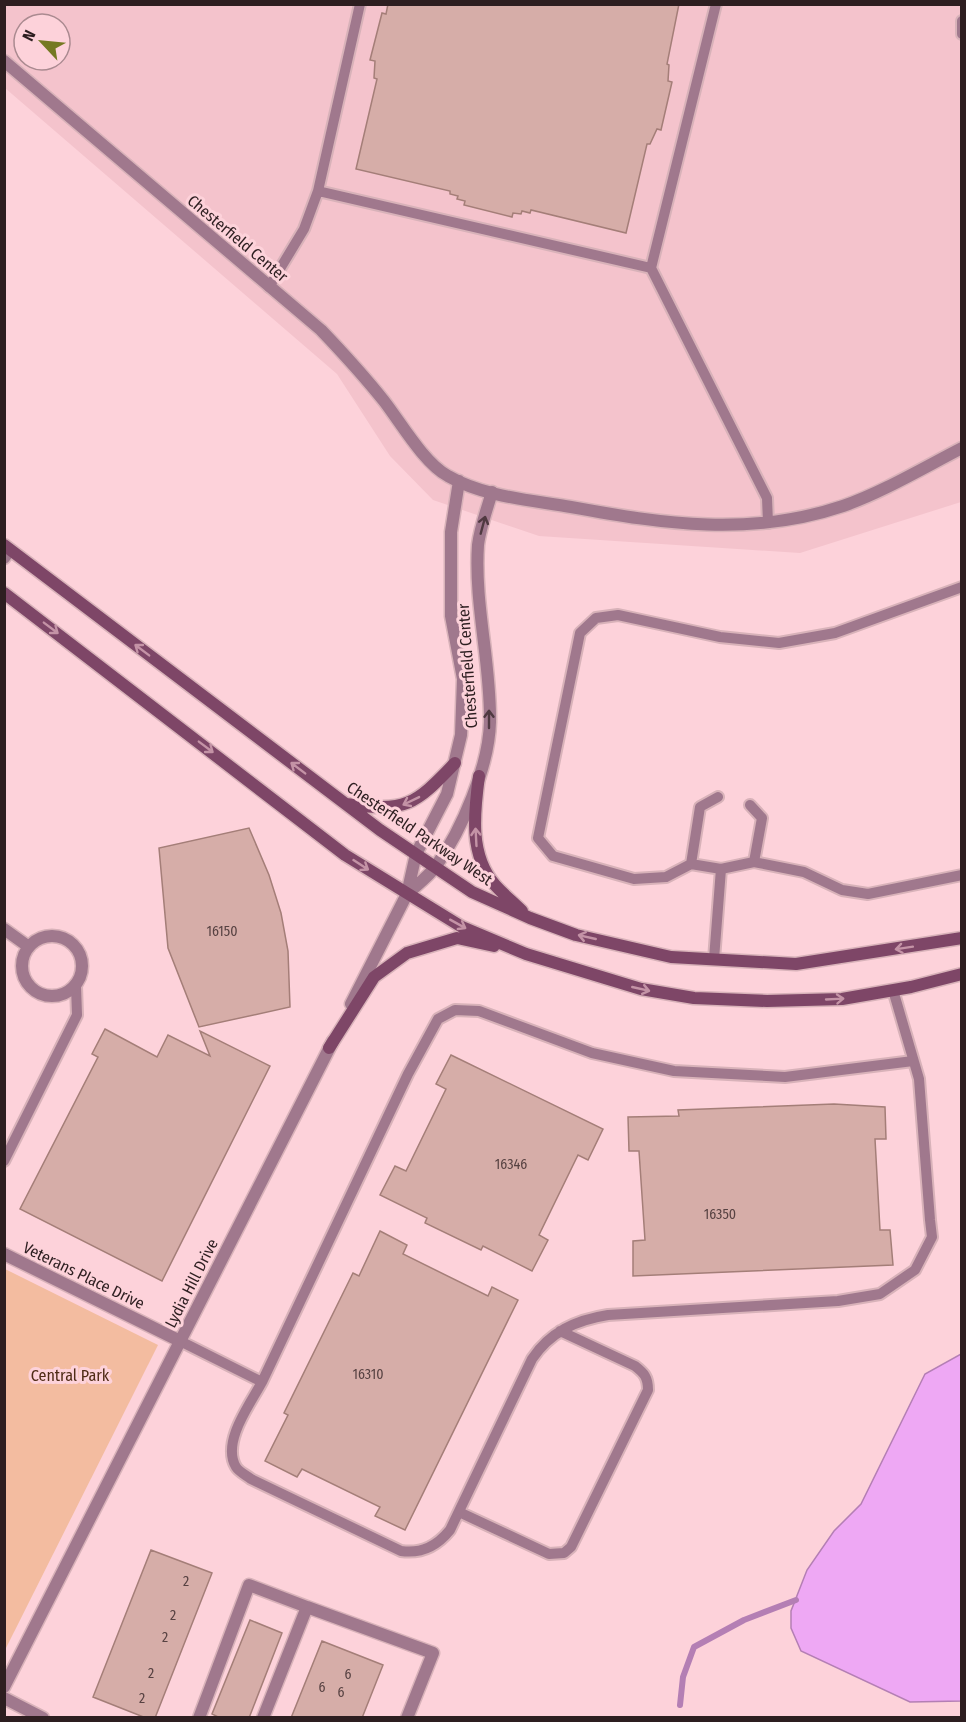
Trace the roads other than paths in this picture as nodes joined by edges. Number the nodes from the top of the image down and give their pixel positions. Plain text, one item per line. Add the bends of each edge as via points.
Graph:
1 (360, 4) edge
2 (716, 4) edge
3 (962, 21) edge
4 (962, 34) edge
5 (4, 61) edge
6 (318, 191) junction
7 (651, 268) junction
8 (269, 287) junction
9 (962, 448) edge
10 (459, 481) junction
11 (492, 492) junction
12 (768, 523) junction
13 (6, 551) edge
14 (962, 587) edge
15 (4, 593) edge
16 (454, 763) junction
17 (479, 776) junction
18 (718, 797) dead end
19 (344, 804) junction
20 (750, 805) dead end
21 (416, 854) junction
22 (754, 862) junction
23 (691, 864) junction
24 (436, 867) junction
25 (721, 869) junction
26 (962, 875) edge
27 (407, 894) junction
28 (530, 918) junction
29 (4, 929) edge
30 (962, 938) edge
31 (29, 947) junction
32 (520, 952) junction
33 (714, 959) junction
34 (962, 974) edge
35 (76, 986) junction
36 (893, 990) junction
37 (329, 1048) junction
38 (913, 1061) junction
39 (4, 1161) edge
40 (4, 1254) edge
41 (560, 1331) junction
42 (180, 1341) junction
43 (262, 1382) junction
44 (459, 1512) junction
45 (308, 1607) junction
46 (4, 1687) edge
47 (4, 1698) edge
48 (43, 1718) edge
49 (199, 1718) edge
50 (263, 1718) edge
51 (407, 1718) edge

1 - 6 lane
2 - 7 lane
3 - 4 lane
5 - 8 street, Chesterfield Center
6 - 7 lane
6 - 8 lane via 303,229
7 - 12 lane via 767,498
8 - 10 street, Chesterfield Center via 321,330 354,364 432,462
9 - 12 street, Chesterfield Center via 846,505
10 - 11 street, Chesterfield Center
10 - 16 street, Chesterfield Center via 451,532 451,616 463,679 461,735
11 - 12 street, Chesterfield Center via 689,525
17 -> 11 street, Chesterfield Center via 490,723 478,595 478,544
19 -> 13 street, Chesterfield Parkway West
14 - 23 lane via 835,633 779,643 720,637 618,615 596,618 580,633 538,838 553,856 634,879 666,877
15 -> 27 street via 345,855
16 -> 19 street via 429,790 406,804 383,809
16 - 21 street, Chesterfield Center via 447,794
17 - 24 street, Chesterfield Center via 456,832
28 -> 17 street via 494,884 477,852 475,807
18 - 23 lane via 700,807
19 - 21 street, Chesterfield Parkway West
20 - 22 lane via 762,818
21 - 24 street, Chesterfield Parkway West
21 - 27 street, Chesterfield Center
22 - 25 lane
22 - 26 lane via 804,872 842,890 868,894
23 - 25 lane
24 - 27 street, Chesterfield Center
24 - 28 street, Chesterfield Parkway West via 472,892
25 - 33 lane
27 -> 32 street via 462,927
27 - 37 street, Lydia Hill Drive
33 -> 28 street, Chesterfield Parkway West via 671,957 576,935
29 - 31 street
30 -> 33 street, Chesterfield Parkway West via 796,964
31 - 35 street via 50,936 72,943 83,964
31 - 35 street via 22,969 33,990 55,997
32 -> 36 street via 641,990 694,998 842,999
32 - 37 street via 457,938 407,953 374,976
34 - 36 street
35 - 39 lane via 77,1015
36 - 38 lane
37 - 42 street, Lydia Hill Drive
38 - 41 lane via 919,1079 932,1237 915,1270 880,1294 838,1301 608,1315 588,1318
38 - 43 lane via 785,1077 674,1071 592,1053 479,1011 455,1010 438,1019 408,1074
40 - 42 street, Veterans Place Drive
41 - 44 lane via 543,1342 532,1359
41 - 44 lane via 635,1366 648,1381 648,1389 571,1547 564,1553 549,1554
42 - 43 lane
42 - 46 street, Lydia Hill Drive
43 - 44 lane via 236,1433 232,1456 237,1468 251,1479 401,1551 423,1551 435,1545 450,1530
45 - 49 street via 249,1585
45 - 50 street
45 - 51 street via 433,1653
47 - 48 street

